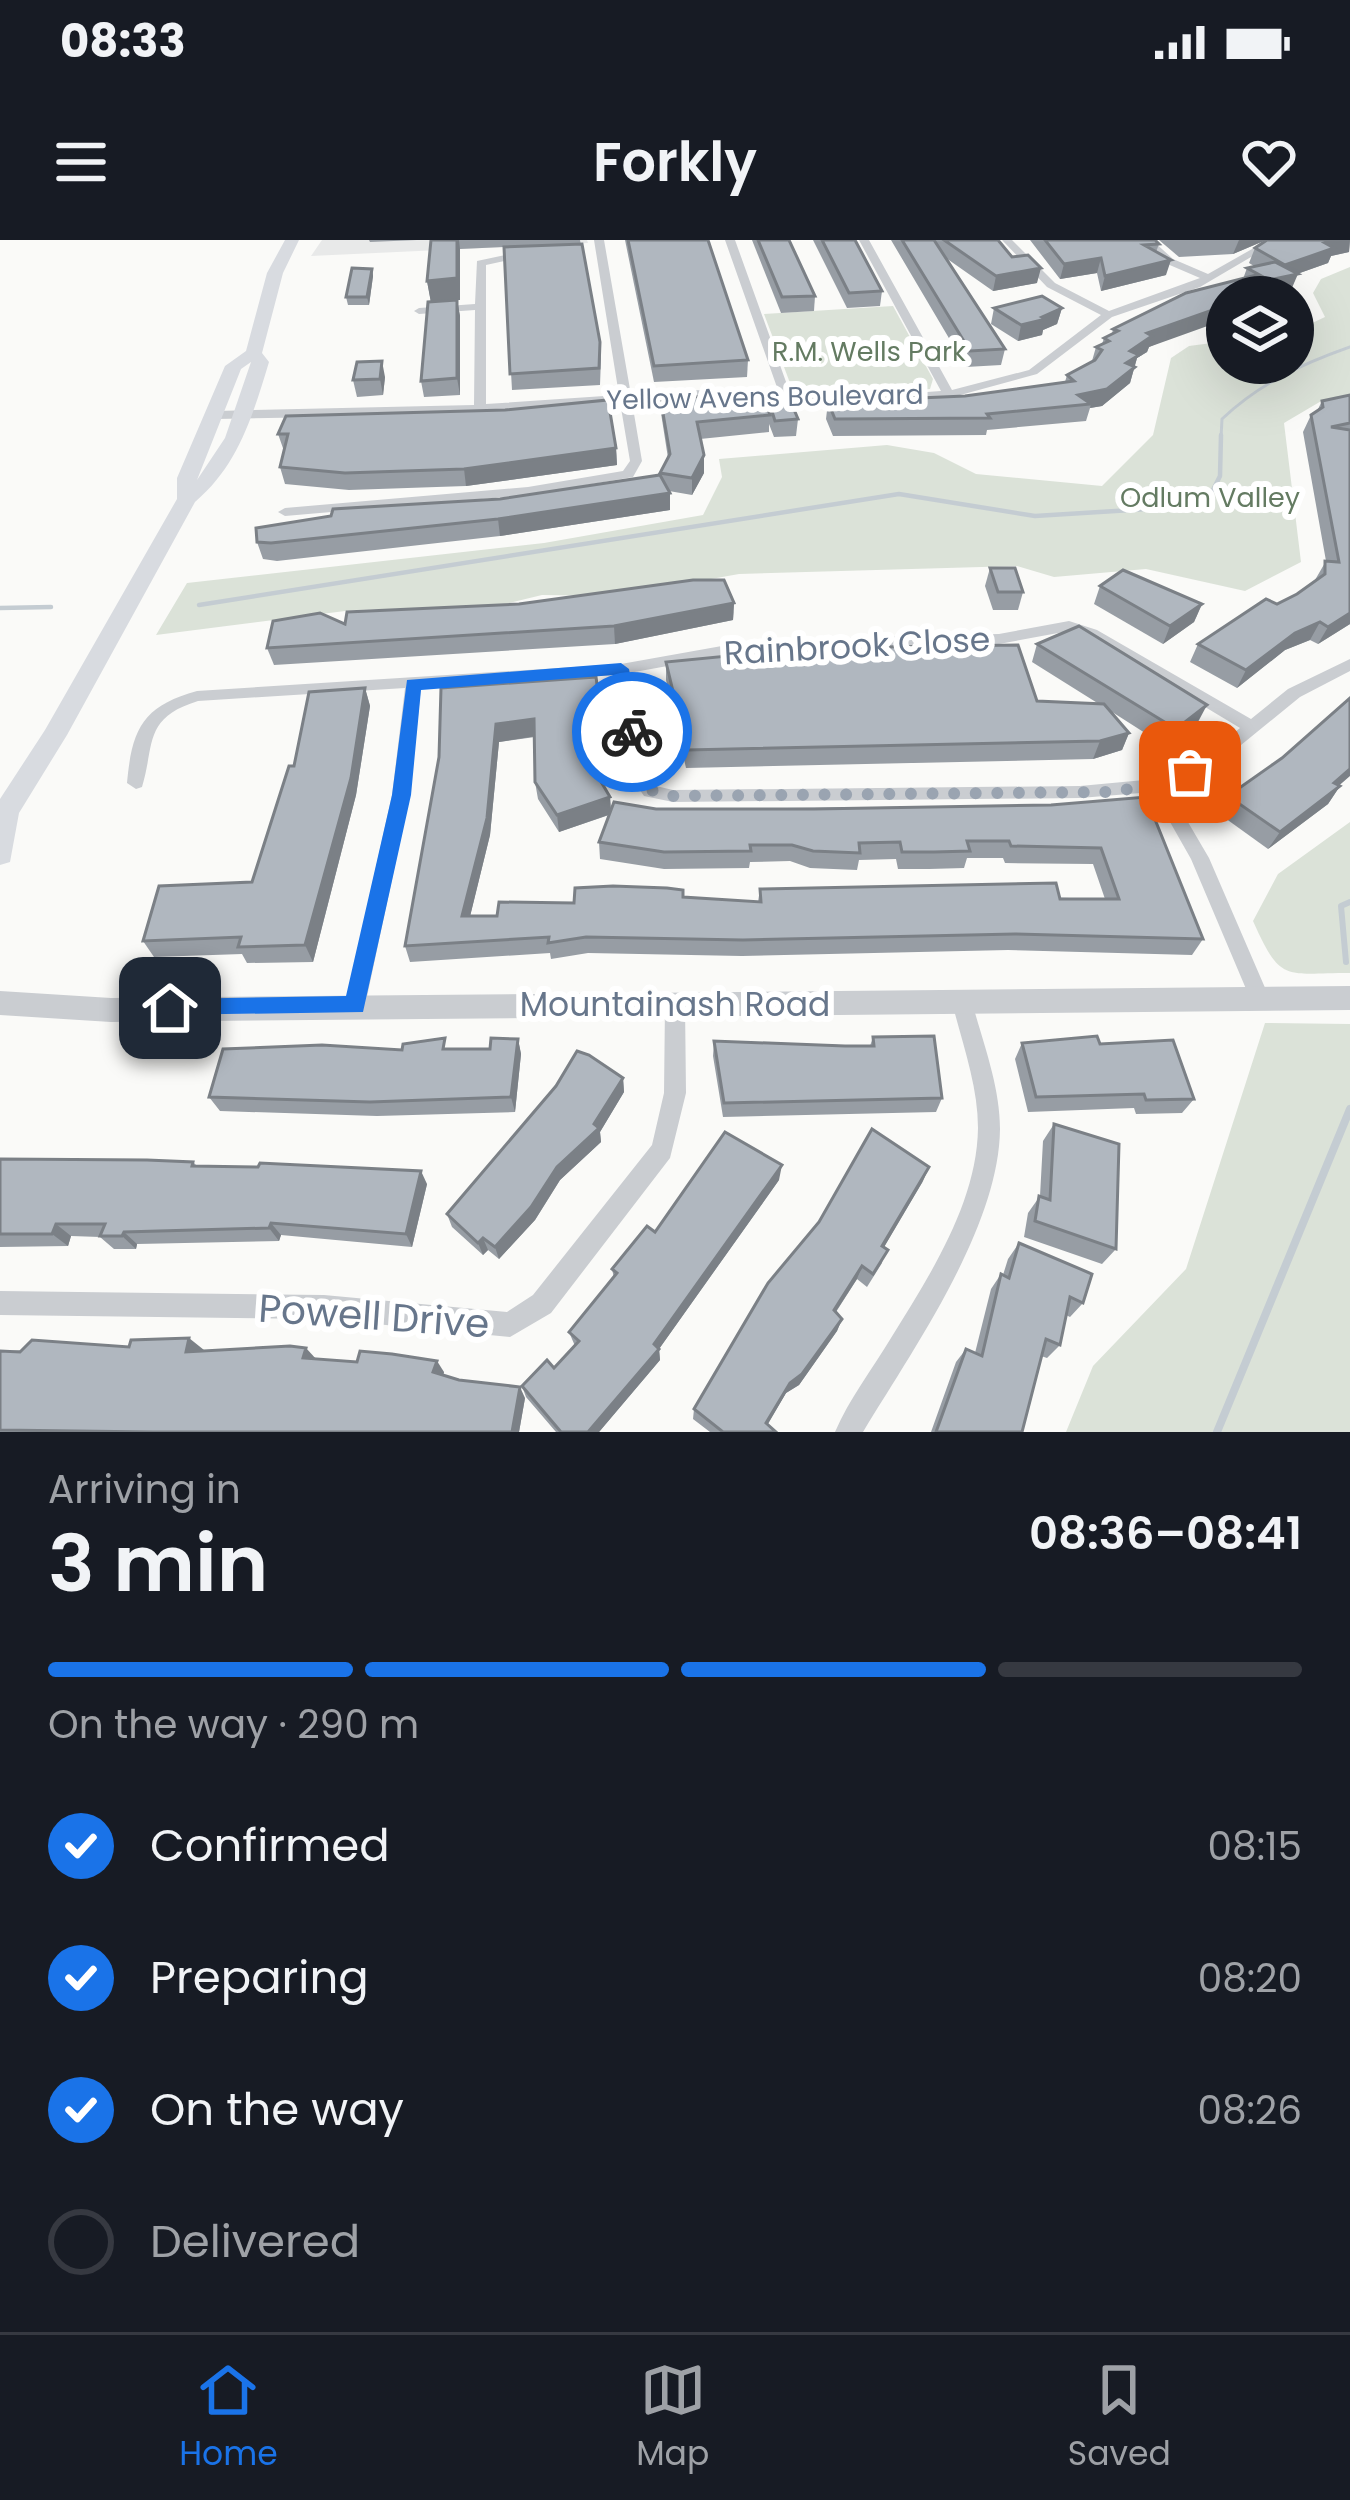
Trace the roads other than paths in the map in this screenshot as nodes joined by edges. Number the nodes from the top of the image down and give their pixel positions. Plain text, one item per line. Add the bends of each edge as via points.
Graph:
1 (292, 240) edge
2 (730, 240) edge
3 (864, 240) edge
4 (1007, 240) edge
5 (1146, 240) edge
6 (1275, 240) edge
7 (600, 245) edge
8 (584, 251) edge
9 (537, 254) edge
10 (1212, 276) edge
11 (1206, 277) edge
12 (1206, 279) edge
13 (480, 307) junction
14 (418, 311) dead end
15 (1108, 314) junction
16 (254, 353) junction
17 (949, 394) junction
18 (786, 397) junction
19 (625, 398) junction
20 (480, 408) junction
21 (216, 415) junction
22 (242, 415) junction
23 (187, 499) junction
24 (285, 512) dead end
25 (1350, 664) edge
26 (621, 669) junction
27 (413, 685) junction
28 (1251, 728) junction
29 (136, 783) dead end
30 (1158, 785) junction
31 (4, 818) edge
32 (0, 854) edge
33 (1259, 997) junction
34 (1350, 998) edge
35 (962, 1002) junction
36 (0, 1003) edge
37 (675, 1004) junction
38 (355, 1006) junction
39 (0, 1303) edge
40 (848, 1432) edge

1 - 16 main road
2 - 18 street
3 - 17 street
4 - 15 street via 1051,285
5 - 11 street
6 - 10 street, Yellow Avens Boulevard
7 - 8 street
7 - 19 street
9 - 13 street via 484,259
12 - 15 street, Yellow Avens Boulevard
13 - 14 street
13 - 20 street
15 - 17 street, Yellow Avens Boulevard via 1033,372
16 - 21 main road via 234,366
16 - 22 main road via 260,362
17 - 18 street, Yellow Avens Boulevard
18 - 19 street, Yellow Avens Boulevard
19 - 20 street, Yellow Avens Boulevard
19 - 24 street via 636,460 618,478
20 - 22 street, Yellow Avens Boulevard
21 - 22 street, Yellow Avens Boulevard
21 - 23 main road via 187,478
22 - 23 main road via 215,479
23 - 31 main road
25 - 28 street via 1308,684
26 - 27 street, Rainbrook Close
26 - 28 street, Rainbrook Close via 761,644 999,639 1069,626
26 - 30 street via 634,768 660,795
27 - 29 street, Rainbrook Close via 169,703 138,748
27 - 38 street via 401,795
28 - 30 street via 1213,759
30 - 33 street via 1200,858
31 - 32 main road
33 - 34 street, Mountainash Road
33 - 35 street, Mountainash Road
35 - 37 street, Mountainash Road
35 - 40 street via 986,1105 983,1180 969,1220
36 - 38 street, Mountainash Road via 111,1010
37 - 38 street, Mountainash Road
37 - 39 street, Powell Drive via 673,1112 662,1150 526,1318 487,1327 325,1307

